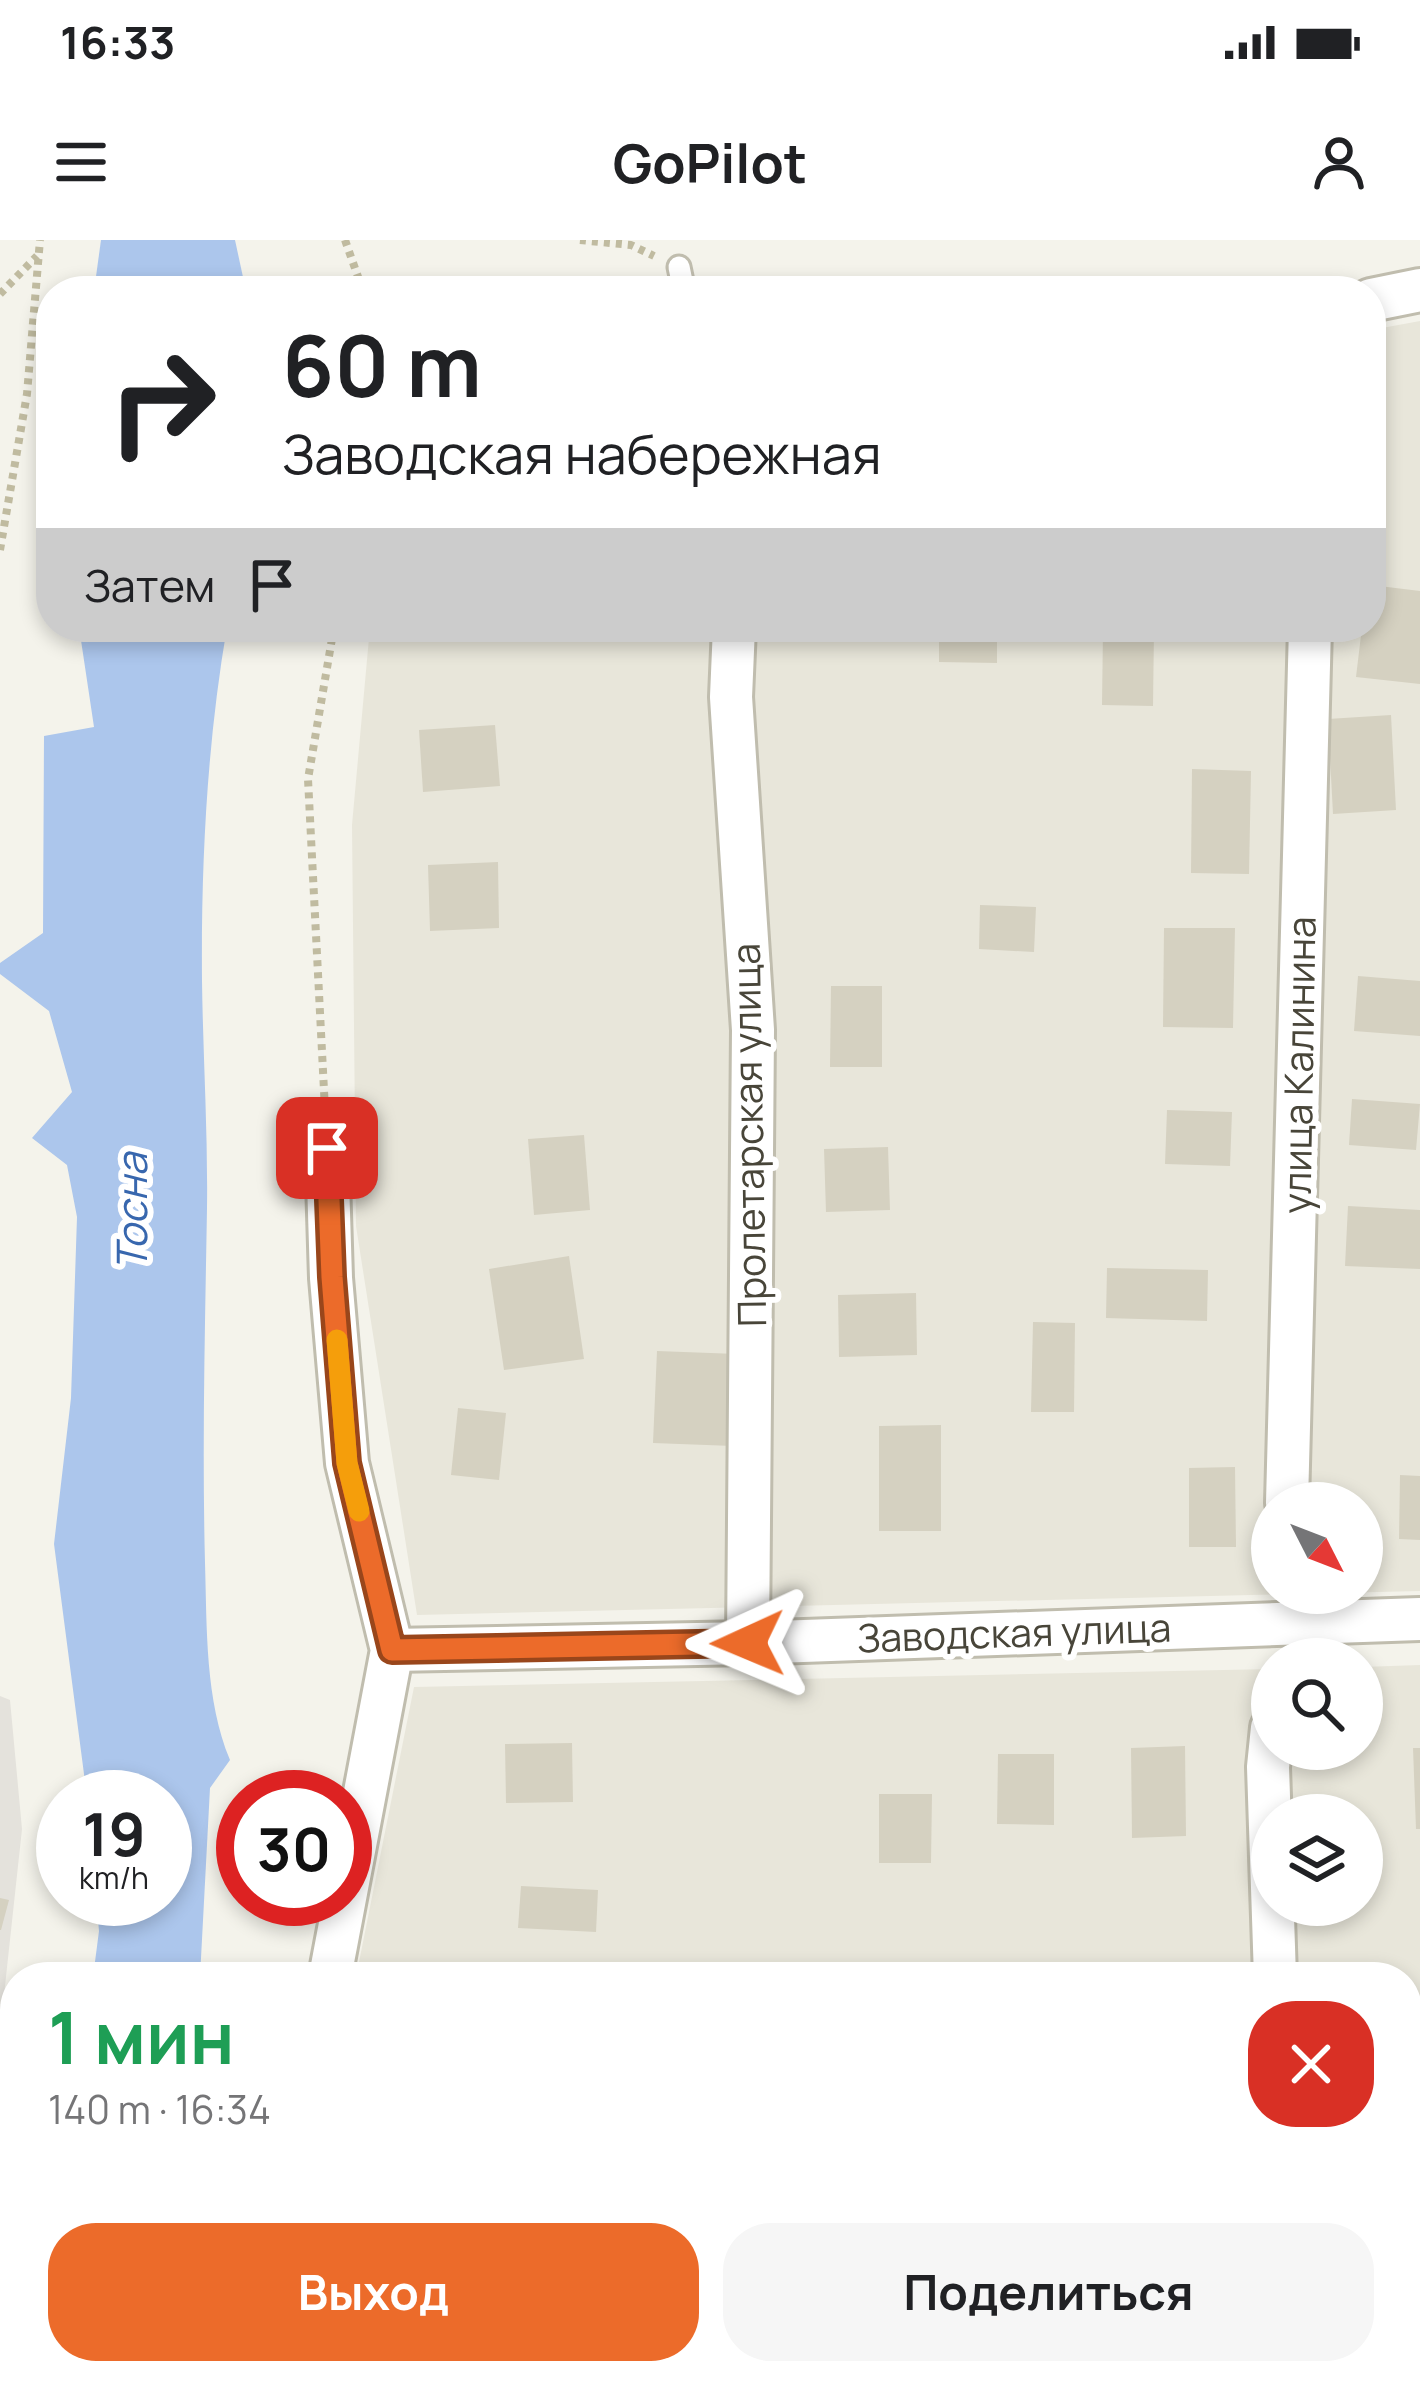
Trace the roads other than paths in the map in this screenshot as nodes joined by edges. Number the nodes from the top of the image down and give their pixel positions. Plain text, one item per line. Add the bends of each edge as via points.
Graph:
1 (679, 267) road end
2 (681, 276) edge
3 (1420, 290) edge
4 (1386, 297) edge
5 (733, 642) edge
6 (1310, 642) edge
7 (327, 1148) road end
8 (1288, 1482) edge
9 (1420, 1619) edge
10 (1283, 1624) edge
11 (748, 1643) junction
12 (392, 1650) junction
13 (1268, 1770) edge
14 (333, 1962) edge
15 (1274, 1962) edge

1 - 2 lane
3 - 4 street
5 - 11 street, Пролетарская улица via 753,1030
6 - 8 street, улица Калинина
7 - 12 street via 347,1463
9 - 10 street, Заводская улица
10 - 11 street, Заводская улица
11 - 12 street, Заводская улица
12 - 14 street
13 - 15 street

